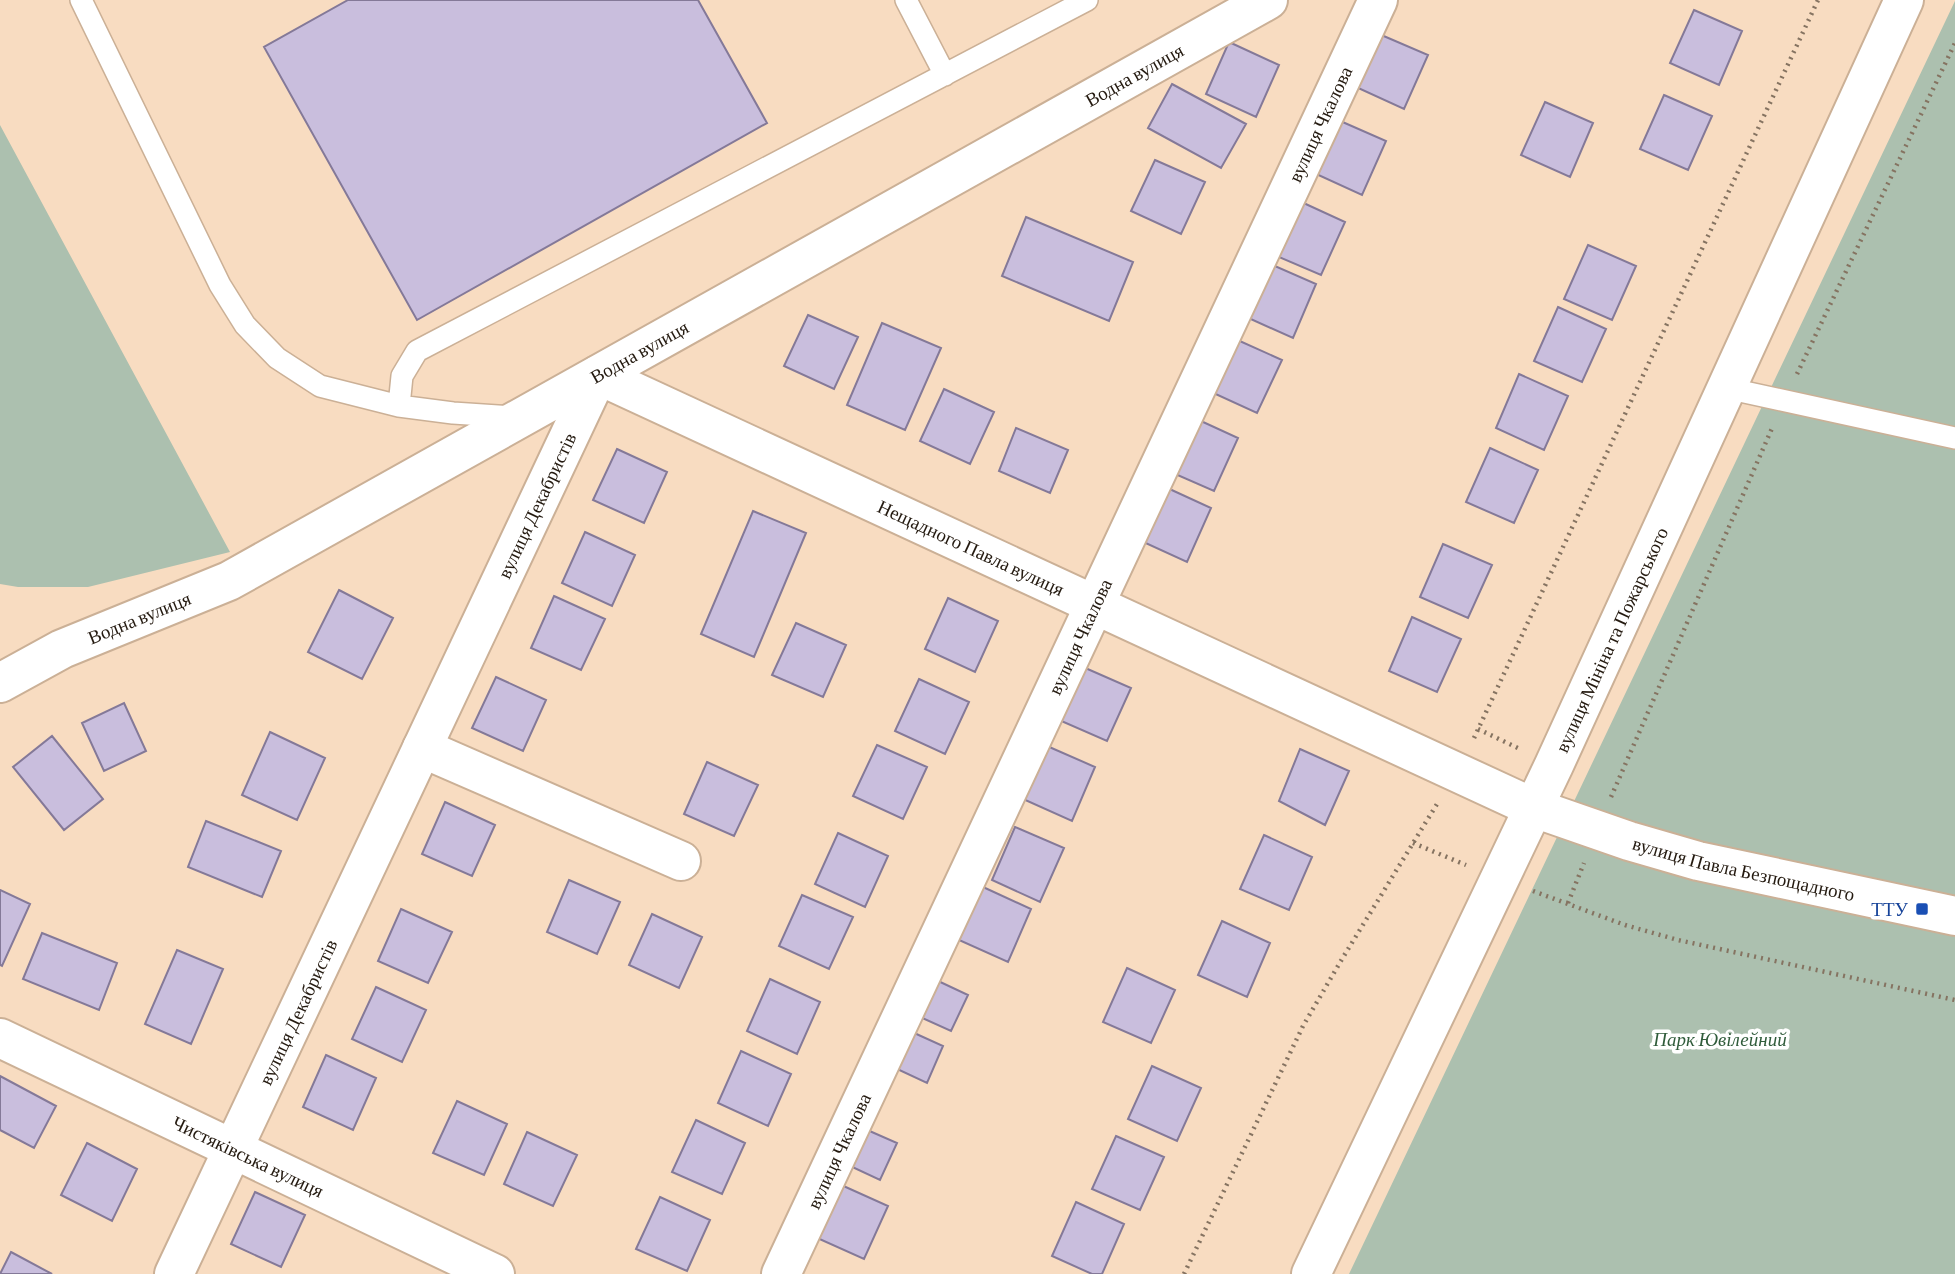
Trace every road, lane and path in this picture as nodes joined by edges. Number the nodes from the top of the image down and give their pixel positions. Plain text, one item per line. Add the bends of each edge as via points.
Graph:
1 (81, 0) edge
2 (906, 0) edge
3 (1087, 0) edge
4 (1268, 0) edge
5 (1378, 0) edge
6 (1818, 0) edge
7 (1904, 0) edge
8 (1955, 43) edge
9 (945, 75) junction
10 (598, 375) junction
11 (1726, 388) junction
12 (1784, 401) junction
13 (400, 406) junction
14 (522, 417) junction
15 (1955, 438) edge
16 (1094, 604) junction
17 (0, 683) edge
18 (1478, 729) junction
19 (422, 748) junction
20 (1554, 765) junction
21 (1457, 772) junction
22 (1534, 808) junction
23 (1597, 830) junction
24 (1413, 843) junction
25 (681, 861) dead end
26 (1500, 880) junction
27 (1568, 903) junction
28 (1955, 916) edge
29 (1955, 1000) edge
30 (0, 1038) edge
31 (233, 1149) junction
32 (174, 1274) edge
33 (495, 1274) edge
34 (781, 1274) edge
35 (1184, 1274) edge
36 (1311, 1274) edge

1 - 13 lane via 220,285 245,325 277,358 320,386
2 - 9 lane
3 - 9 lane
4 - 10 street, Водна вулиця
5 - 16 street, вулиця Чкалова
6 - 18 path
7 - 11 street, вулиця Мініна та Пожарського
8 - 12 path
9 - 13 lane via 417,351 402,376
10 - 14 street, Водна вулиця
10 - 16 street, Нещадного Павла вулиця
10 - 19 street, вулиця Декабристів
11 - 12 lane
11 - 20 street, вулиця Мініна та Пожарського
12 - 15 lane
12 - 23 path
13 - 14 lane
14 - 17 street, Водна вулиця via 229,581 62,649
16 - 21 street, Нещадного Павла вулиця
16 - 34 street, вулиця Чкалова
18 - 20 path
18 - 21 path
19 - 25 street
19 - 31 street, вулиця Декабристів
20 - 22 street, вулиця Мініна та Пожарського
21 - 22 street, Нещадного Павла вулиця
21 - 24 path
22 - 23 street, вулиця Павла Безпощадного
22 - 26 street, вулиця Мініна та Пожарського
23 - 27 path
23 - 28 street, вулиця Павла Безпощадного via 1699,862
24 - 26 path
24 - 35 path via 1303,1026
26 - 27 path
26 - 36 street, вулиця Мініна та Пожарського
27 - 29 path via 1678,940
30 - 31 street, Чистяківська вулиця
31 - 32 street, вулиця Декабристів
31 - 33 street, Чистяківська вулиця

